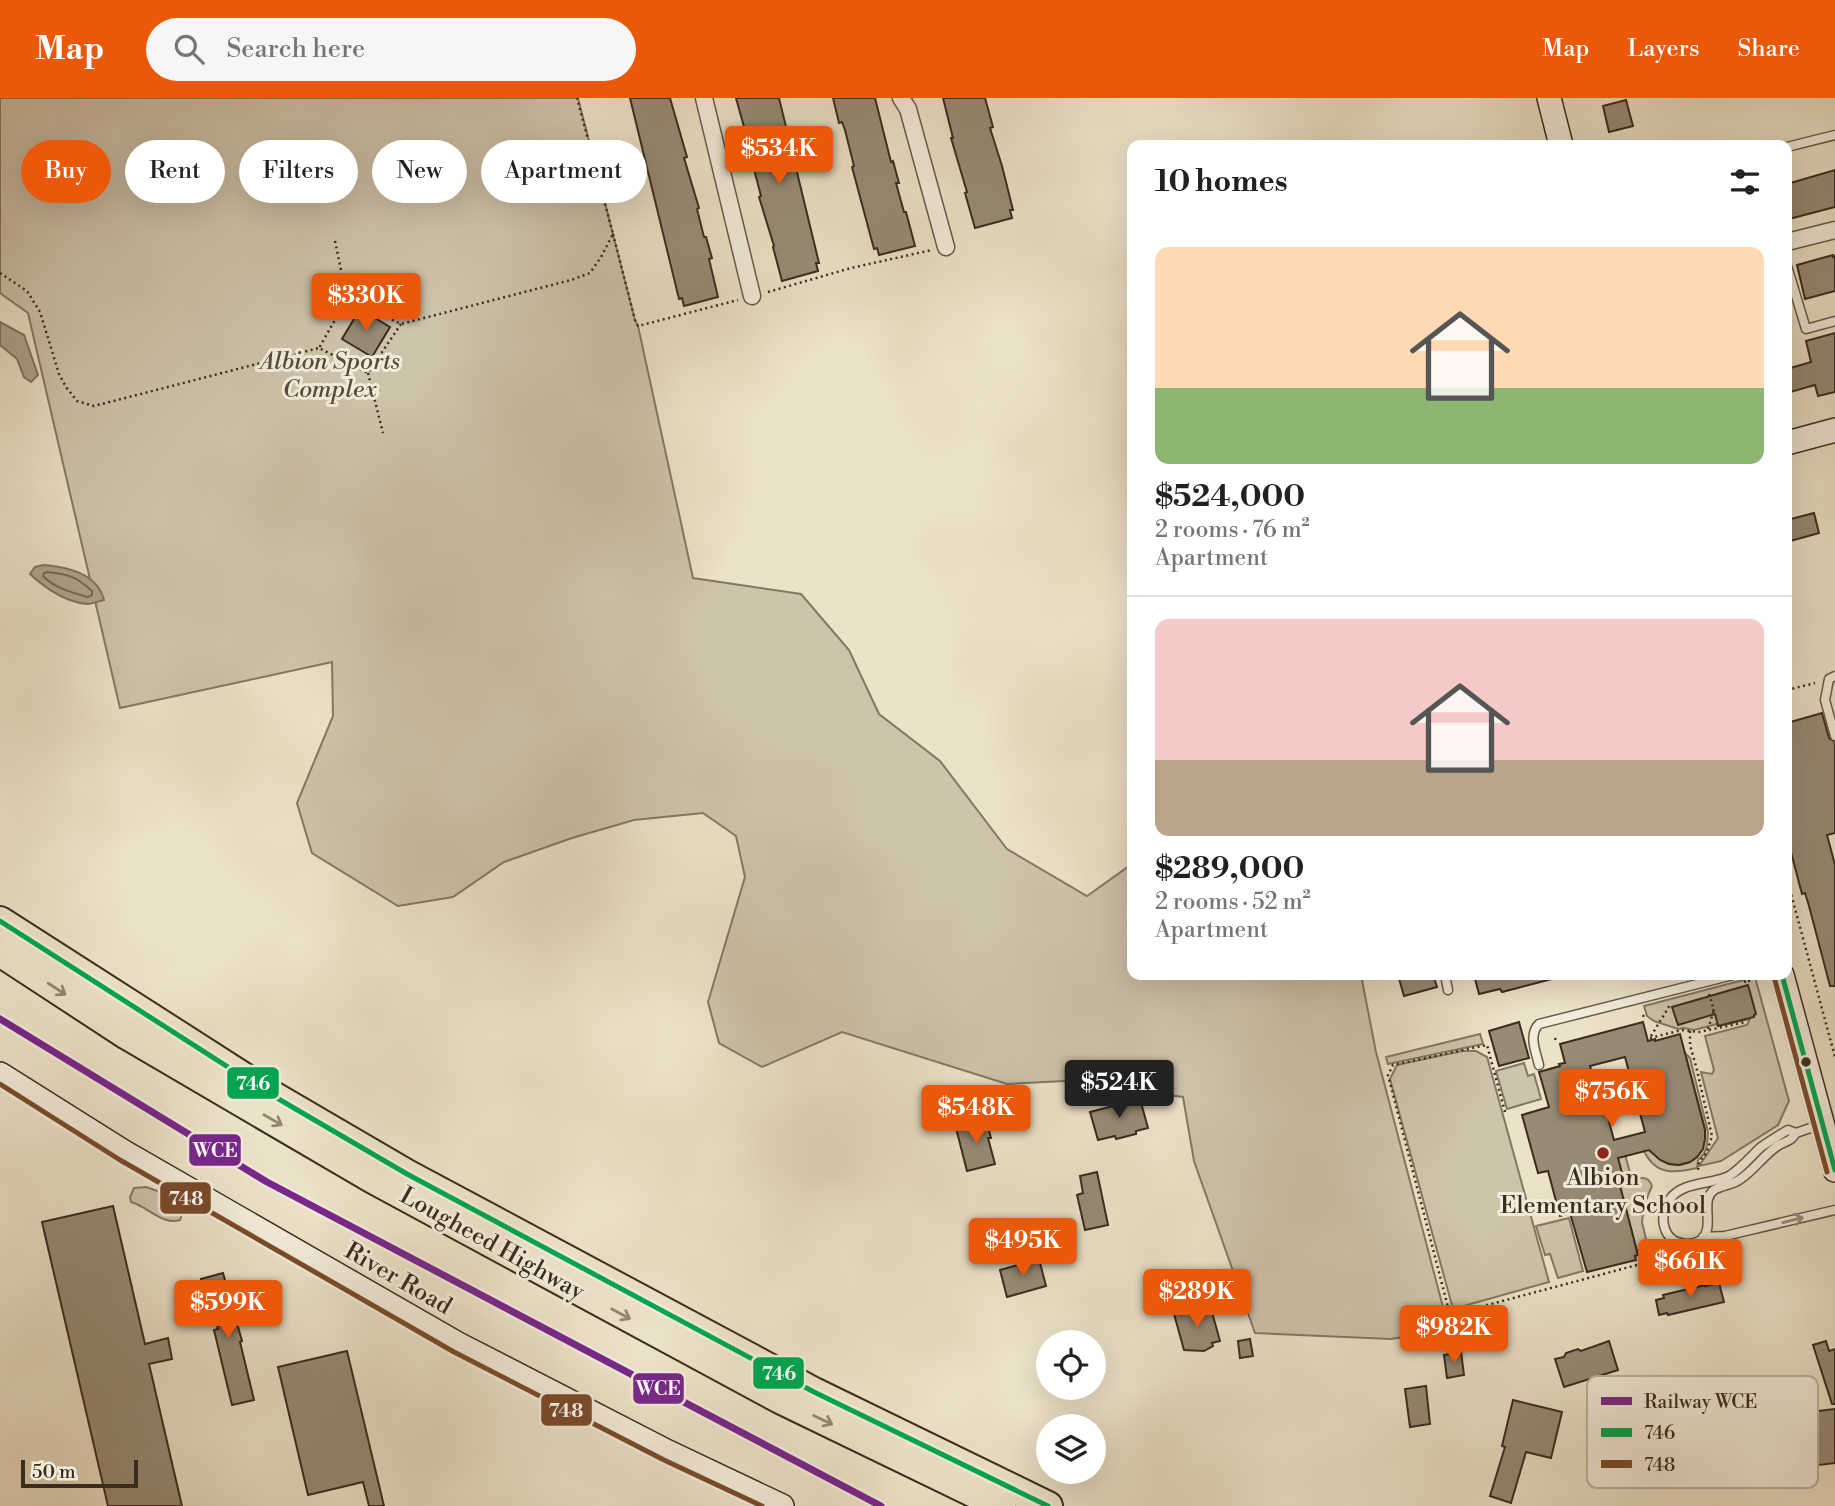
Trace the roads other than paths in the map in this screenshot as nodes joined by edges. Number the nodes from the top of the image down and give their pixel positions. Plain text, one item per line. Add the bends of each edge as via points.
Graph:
1 (704, 98) edge
2 (901, 98) edge
3 (1549, 98) edge
4 (1835, 135) edge
5 (1560, 140) edge
6 (1792, 146) edge
7 (1835, 230) edge
8 (1792, 241) edge
9 (946, 247) dead end
10 (1792, 282) edge
11 (752, 296) dead end
12 (1835, 321) edge
13 (1835, 430) edge
14 (1792, 442) edge
15 (1832, 677) edge
16 (1835, 736) edge
17 (0, 921) edge
18 (0, 952) edge
19 (1446, 980) edge
20 (1713, 980) edge
21 (1784, 980) edge
22 (1448, 990) dead end
23 (1539, 1065) dead end
24 (0, 1074) edge
25 (1829, 1122) edge
26 (1796, 1133) junction
27 (1835, 1170) edge
28 (1835, 1210) edge
29 (1703, 1237) junction
30 (782, 1506) edge
31 (1001, 1506) edge
32 (1048, 1506) edge

1 - 11 street
2 - 9 street via 908,109
3 - 5 street
4 - 6 lane
7 - 8 street
10 - 12 lane via 1806,328
13 - 14 street
15 - 16 lane via 1825,700
17 - 32 highway, Lougheed Highway via 270,1094 407,1174 814,1392
18 -> 31 highway, Lougheed Highway via 127,1035 373,1179 780,1399
19 - 22 lane
20 - 23 lane via 1539,1024 1532,1037
21 - 25 street
24 - 30 street, River Road via 124,1152 458,1344
25 - 26 lane
25 - 27 street
26 - 29 lane via 1739,1181 1712,1191
26 - 29 lane via 1788,1130 1729,1175 1671,1197 1662,1218 1671,1239 1692,1244
29 -> 28 lane

